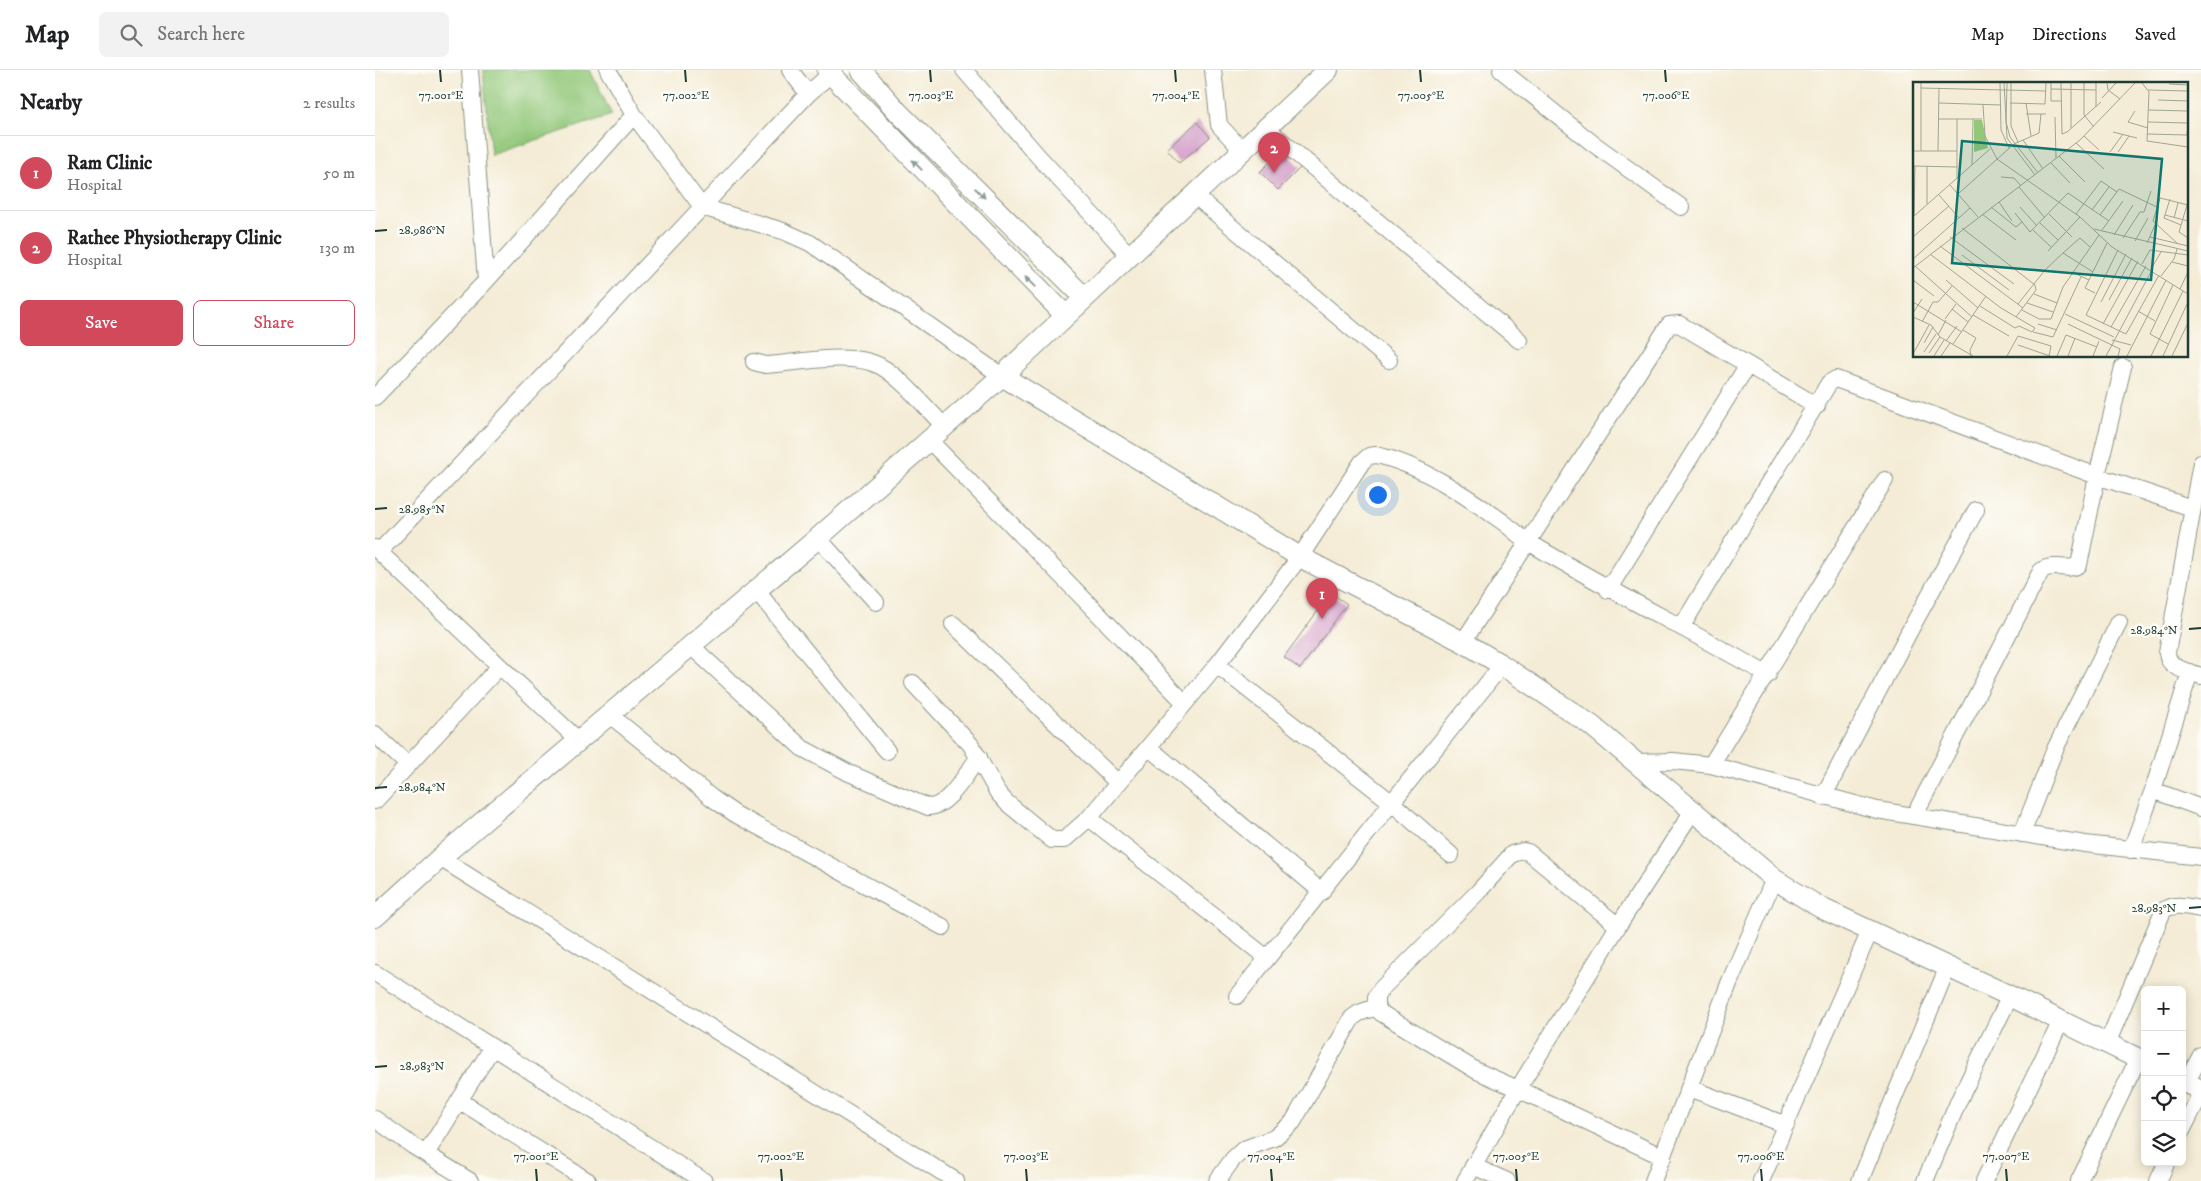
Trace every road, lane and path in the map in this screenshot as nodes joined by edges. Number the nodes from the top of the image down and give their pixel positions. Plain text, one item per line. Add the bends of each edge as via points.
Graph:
1 (470, 70) edge
2 (608, 70) edge
3 (790, 70) edge
4 (861, 70) edge
5 (964, 70) edge
6 (1213, 70) edge
7 (1328, 70) edge
8 (1501, 70) edge
9 (831, 72) edge
10 (808, 94) junction
11 (634, 115) junction
12 (1265, 128) junction
13 (1242, 150) junction
14 (1194, 195) junction
15 (701, 207) junction
16 (1681, 207) dead end
17 (1130, 256) junction
18 (486, 281) junction
19 (1084, 297) junction
20 (1065, 315) junction
21 (1519, 340) dead end
22 (1389, 360) dead end
23 (754, 362) dead end
24 (1747, 366) junction
25 (2123, 368) dead end
26 (1002, 376) junction
27 (375, 397) edge
28 (1817, 406) junction
29 (944, 426) junction
30 (929, 440) junction
31 (2201, 463) edge
32 (2097, 476) junction
33 (1885, 480) dead end
34 (2192, 508) junction
35 (1976, 510) dead end
36 (818, 538) junction
37 (1527, 541) junction
38 (377, 550) edge
39 (1300, 557) junction
40 (756, 590) junction
41 (1609, 590) junction
42 (876, 602) dead end
43 (2119, 622) dead end
44 (953, 624) dead end
45 (1682, 626) junction
46 (1463, 642) junction
47 (691, 646) junction
48 (1217, 665) junction
49 (1502, 665) junction
50 (500, 666) junction
51 (2196, 674) edge
52 (1768, 675) junction
53 (913, 683) dead end
54 (1185, 703) junction
55 (610, 715) junction
56 (375, 734) edge
57 (579, 741) junction
58 (1148, 747) junction
59 (887, 751) dead end
60 (979, 757) junction
61 (1636, 762) junction
62 (1711, 765) junction
63 (408, 766) junction
64 (1117, 783) junction
65 (2153, 790) junction
66 (1823, 797) junction
67 (375, 801) edge
68 (1391, 802) junction
69 (2201, 808) edge
70 (1692, 812) junction
71 (1914, 816) junction
72 (1089, 818) junction
73 (2022, 834) junction
74 (2131, 850) junction
75 (1451, 855) dead end
76 (440, 858) junction
77 (2201, 858) edge
78 (1774, 879) junction
79 (1321, 892) junction
80 (2201, 909) edge
81 (375, 917) edge
82 (1618, 926) junction
83 (943, 927) dead end
84 (1870, 931) junction
85 (1267, 958) junction
86 (1948, 966) junction
87 (375, 973) edge
88 (1237, 996) dead end
89 (2011, 996) junction
90 (1376, 1007) junction
91 (2061, 1021) junction
92 (2107, 1044) junction
93 (492, 1048) junction
94 (2201, 1056) edge
95 (2141, 1061) edge
96 (2193, 1087) edge
97 (1689, 1088) junction
98 (1518, 1089) junction
99 (459, 1101) junction
100 (375, 1119) edge
101 (2184, 1121) edge
102 (1786, 1125) junction
103 (426, 1154) junction
104 (1663, 1157) junction
105 (1473, 1166) junction
106 (2165, 1166) edge
107 (469, 1181) edge
108 (588, 1181) edge
109 (704, 1181) edge
110 (955, 1181) edge
111 (1217, 1181) edge
112 (1465, 1181) edge
113 (1507, 1181) edge
114 (1653, 1181) edge
115 (1761, 1181) edge
116 (1860, 1181) edge
117 (1925, 1181) edge
118 (1985, 1181) edge
119 (2079, 1181) edge
120 (2158, 1181) edge

1 - 18 street
2 - 11 street
3 - 10 street
4 -> 19 street via 897,112
5 - 17 street
6 - 13 street via 1219,125
7 - 12 street
8 - 16 street via 1591,142
9 - 10 street
20 -> 9 street
10 - 15 street
11 - 15 street
11 - 18 street
12 - 13 street
12 - 21 street
13 - 14 street
14 - 17 street
14 - 22 street
15 - 26 street via 783,231 810,244
15 - 38 street
17 - 19 street
18 - 27 street
19 - 20 street
20 - 26 street
23 - 29 street via 766,365 854,360 872,363 886,370
24 - 28 street
24 - 37 street via 1679,324 1669,325
24 - 41 street
25 - 32 street
26 - 29 street
26 - 39 street
28 - 32 street via 1829,382 1840,379
28 - 45 street
29 - 30 street
30 - 36 street
30 - 54 street
31 - 34 street
32 - 34 street
32 - 71 street via 2079,565 2075,568 2048,567 2041,571
33 - 52 street
34 - 51 street via 2167,653 2172,665
35 - 66 street
36 - 40 street
36 - 42 street
37 - 39 street via 1450,488 1421,472 1377,455 1362,462
37 - 41 street
37 - 46 street
38 - 50 street
39 - 46 street
39 - 48 street
40 - 47 street
40 - 59 street
41 - 45 street
43 - 73 street via 2055,749
44 - 64 street
45 - 52 street
46 - 49 street
47 - 55 street
47 - 60 street via 802,748 849,773 927,807 937,807 946,800
48 - 54 street
48 - 68 street
49 - 61 street via 1591,725
49 - 68 street
50 - 57 street
50 - 63 street
51 - 65 street
52 - 62 street
53 - 60 street
54 - 58 street
55 - 57 street
55 - 83 street via 735,814
56 - 63 street
57 - 76 street
58 - 64 street
58 - 79 street
60 - 72 street via 1002,798 1052,840 1065,840
61 - 62 street
61 - 70 street
62 - 66 street
63 - 67 street
64 - 72 street
65 - 69 street
65 - 74 street
66 - 71 street
68 - 75 street
68 - 79 street
70 - 78 street
70 - 82 street
71 - 73 street
72 - 85 street
73 - 74 street
74 - 77 street
76 - 81 street
76 - 110 street
78 - 84 street via 1821,908
78 - 97 street
79 - 85 street
80 - 92 street via 2179,906 2167,907 2163,911
82 - 90 street via 1528,852 1518,851 1381,989 1376,997
82 - 98 street
84 - 86 street
84 - 102 street
85 - 88 street
86 - 89 street
86 - 116 street
87 - 93 street
89 - 91 street
89 - 117 street via 1959,1100
90 - 98 street via 1493,1080
90 - 111 street via 1352,1018 1293,1122 1274,1138 1244,1149
91 - 92 street
91 - 118 street
92 - 95 street
93 - 99 street
93 - 109 street
94 - 96 street
95 - 119 street
96 - 101 street
97 - 102 street
97 - 104 street
98 - 104 street
98 - 105 street
99 - 103 street
99 - 108 street
100 - 103 street
102 - 115 street
103 - 107 street
104 - 114 street
105 - 112 street
105 - 113 street
106 - 120 street

